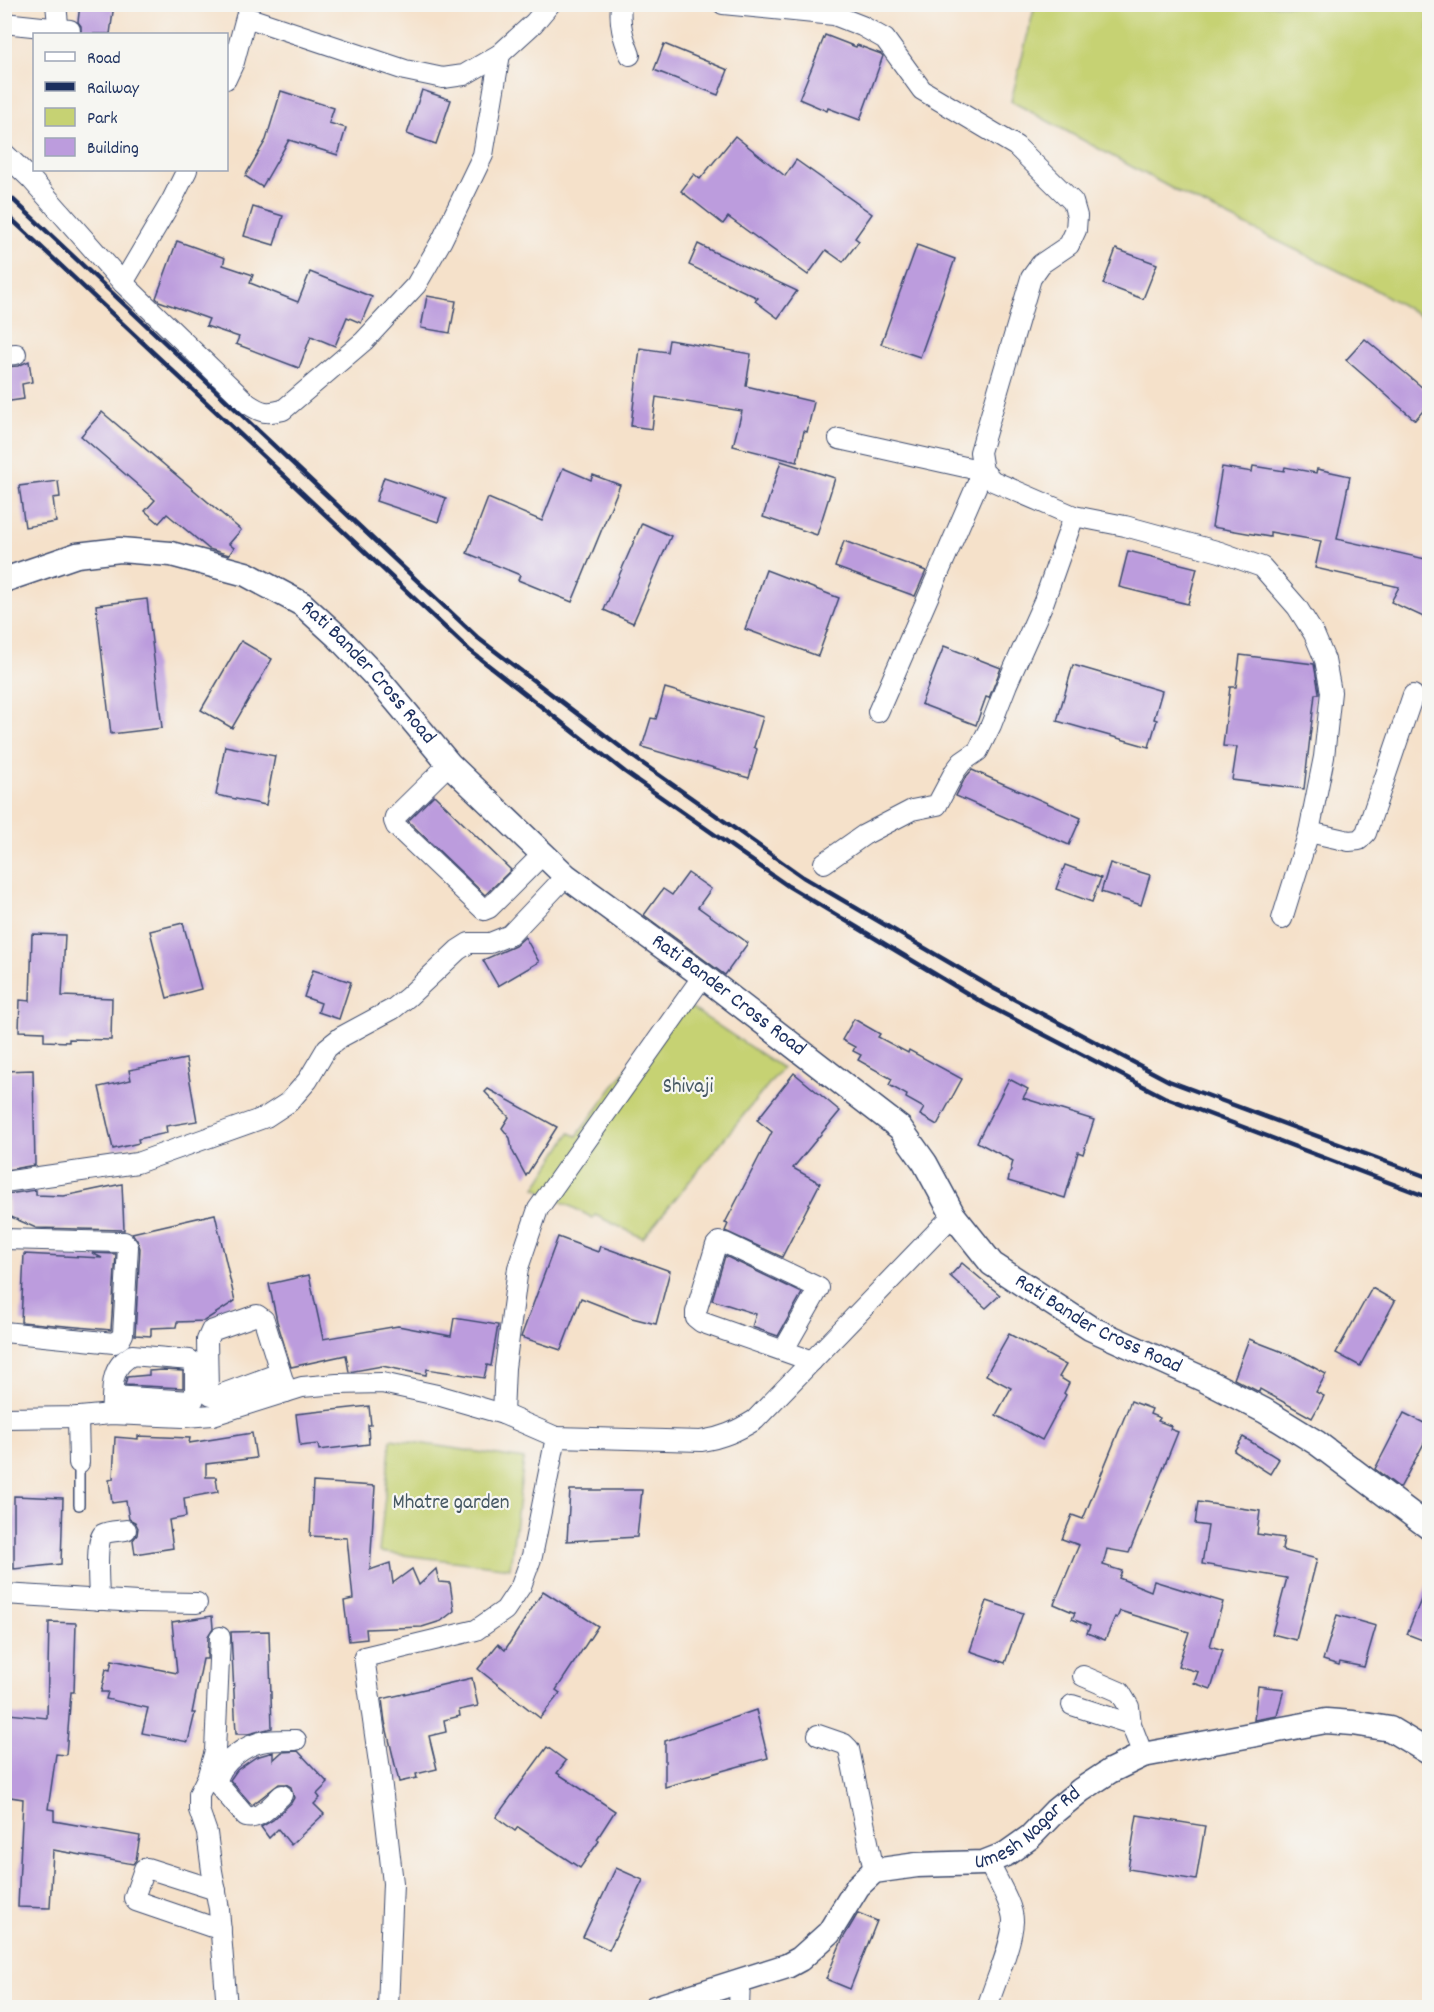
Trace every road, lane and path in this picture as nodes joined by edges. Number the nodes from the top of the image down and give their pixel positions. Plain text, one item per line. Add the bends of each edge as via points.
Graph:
1 (56, 4) edge
2 (550, 4) edge
3 (621, 4) edge
4 (723, 4) edge
5 (248, 11) edge
6 (4, 23) edge
7 (62, 31) edge
8 (500, 54) junction
9 (630, 55) dead end
10 (228, 75) edge
11 (4, 153) edge
12 (186, 171) edge
13 (123, 283) junction
14 (839, 439) dead end
15 (983, 471) junction
16 (1074, 516) junction
17 (4, 580) edge
18 (1413, 695) dead end
19 (878, 712) dead end
20 (449, 764) junction
21 (1309, 832) junction
22 (543, 854) junction
23 (824, 863) dead end
24 (566, 876) junction
25 (1282, 919) dead end
26 (703, 976) junction
27 (4, 1182) edge
28 (953, 1215) junction
29 (4, 1239) edge
30 (4, 1332) edge
31 (783, 1351) junction
32 (812, 1361) junction
33 (280, 1373) junction
34 (286, 1392) junction
35 (503, 1414) junction
36 (78, 1417) junction
37 (4, 1418) edge
38 (556, 1437) junction
39 (79, 1463) joint
40 (79, 1505) dead end
41 (1430, 1528) edge
42 (126, 1530) dead end
43 (4, 1594) edge
44 (99, 1600) junction
45 (197, 1603) dead end
46 (220, 1637) dead end
47 (1083, 1676) dead end
48 (1072, 1705) dead end
49 (1131, 1724) junction
50 (818, 1735) dead end
51 (215, 1751) junction
52 (1430, 1753) edge
53 (1143, 1755) junction
54 (230, 1793) junction
55 (282, 1795) dead end
56 (199, 1810) junction
57 (988, 1861) junction
58 (874, 1871) junction
59 (216, 1890) junction
60 (221, 1929) junction
61 (740, 1980) junction
62 (988, 2002) dead end
63 (227, 2007) edge
64 (388, 2007) edge
65 (655, 2007) edge
66 (739, 2007) edge

1 - 7 street
2 - 8 street
3 - 9 street via 621,31
4 - 15 street via 834,15 885,39 922,90 1016,147 1073,202 1077,230 1069,245 1041,264 1031,278 986,427 980,452
5 - 8 street via 405,70 443,78 465,75
5 - 10 street
6 - 7 street
8 - 13 street via 483,155 416,285 364,341 283,410 261,412 248,404
11 - 13 street
12 - 13 street
14 - 15 street
15 - 16 street via 993,481
15 - 19 street
16 - 21 street via 1125,526 1262,567 1297,608 1325,660 1331,692 1324,757
16 - 23 street via 1044,601 978,751 955,771 937,805 912,810 864,835
17 - 20 street, Rati Bander Cross Road via 77,555 120,549 171,554 246,574 302,604 337,636
18 - 21 street via 1366,833 1359,840 1349,841
20 - 22 street, Rati Bander Cross Road
20 - 22 street via 395,817 396,826 484,910
21 - 25 street
22 - 24 street, Rati Bander Cross Road
24 - 26 street, Rati Bander Cross Road
24 - 27 street via 510,935 490,943 468,943 393,1009 327,1048 289,1102 266,1117 138,1163
26 - 28 street, Rati Bander Cross Road via 900,1128 925,1163
26 - 35 street via 537,1209 518,1268
28 - 32 street
28 - 41 street, Rati Bander Cross Road via 992,1264 1033,1292 1090,1328 1265,1412 1317,1443
29 - 30 street via 124,1242 128,1247 123,1334 118,1341
31 - 31 street via 696,1318 719,1242 819,1288
31 - 32 street
32 - 38 street via 755,1420 717,1439
33 - 33 street via 261,1317 211,1330 207,1340 211,1395
33 - 34 street
34 - 35 street via 302,1387 382,1383
34 - 36 street via 213,1415 184,1417 112,1405
35 - 38 street
36 - 37 street
36 - 39 street
38 - 64 street via 532,1556 505,1610 476,1630 364,1657 393,1883
39 - 40 lane
42 - 44 street via 100,1537
43 - 44 street
44 - 45 street
46 - 51 street
47 - 49 street via 1120,1692 1129,1707
48 - 49 street
49 - 53 street
50 - 58 street via 849,1749
51 - 54 street via 236,1741 286,1737 242,1751 222,1767 217,1783
51 - 56 street via 199,1794
52 - 53 street, Umesh Nagar Rd via 1390,1729 1326,1721
53 - 57 street, Umesh Nagar Rd via 1100,1777 1055,1811 1030,1837
54 - 55 street via 250,1819
54 - 56 street
56 - 59 street via 207,1833
57 - 58 street, Umesh Nagar Rd
57 - 62 street via 1013,1921
58 - 61 street via 858,1886 829,1933 800,1959
59 - 60 street
59 - 60 street via 147,1868 141,1874 134,1898
60 - 63 street
61 - 65 street
61 - 66 street

